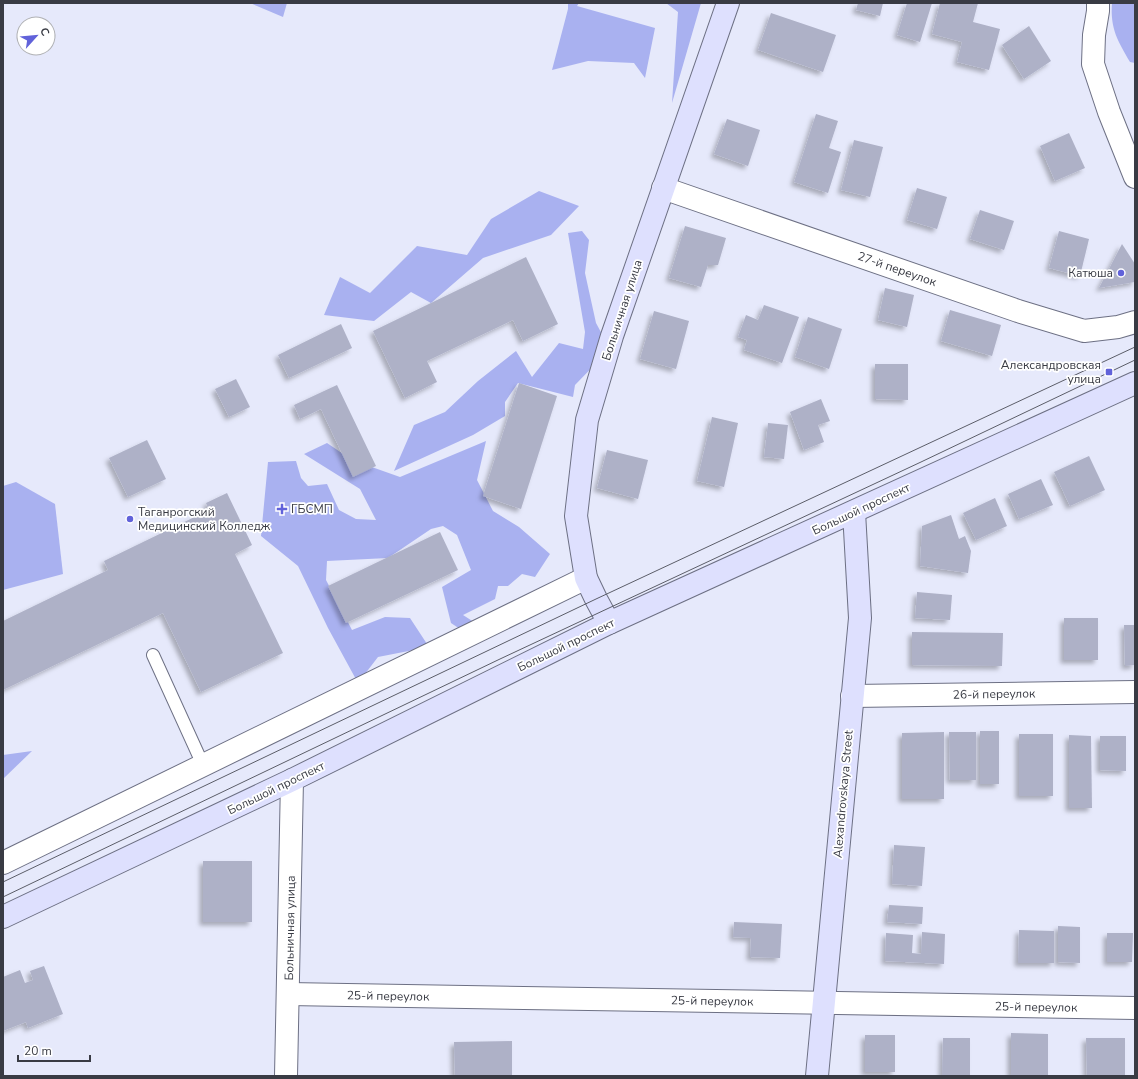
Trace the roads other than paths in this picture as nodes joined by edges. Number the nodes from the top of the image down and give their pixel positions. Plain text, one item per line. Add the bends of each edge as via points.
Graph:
1 (728, 3) edge
2 (1098, 3) edge
3 (1135, 176) edge
4 (663, 188) junction
5 (1135, 322) edge
6 (1135, 383) edge
7 (854, 512) junction
8 (586, 578) junction
9 (609, 623) junction
10 (153, 655) dead end
11 (1135, 692) edge
12 (852, 696) junction
13 (203, 765) junction
14 (292, 780) junction
15 (3, 863) edge
16 (3, 917) edge
17 (288, 994) junction
18 (824, 1003) junction
19 (1135, 1008) edge
20 (286, 1076) edge
21 (817, 1076) edge

1 - 4 main road, Больничная улица
2 - 3 street via 1093,64 1108,112
4 - 5 street, 27-й переулок via 1018,311 1084,331
4 - 8 main road, Больничная улица via 612,336 588,420 576,516
6 - 7 main road, Большой проспект
7 - 9 main road, Большой проспект
7 - 12 main road, Alexandrovskaya Street via 860,618
8 - 9 main road, Больничная улица
8 - 13 street
9 - 14 main road, Большой проспект
10 - 13 lane
11 - 12 street, 26-й переулок
12 - 18 main road, Alexandrovskaya Street
13 - 15 street
14 - 16 main road, Большой проспект
14 - 17 street, Больничная улица
17 - 18 street, 25-й переулок
17 - 20 street, Больничная улица
18 - 19 street, 25-й переулок
18 - 21 main road, Alexandrovskaya Street

